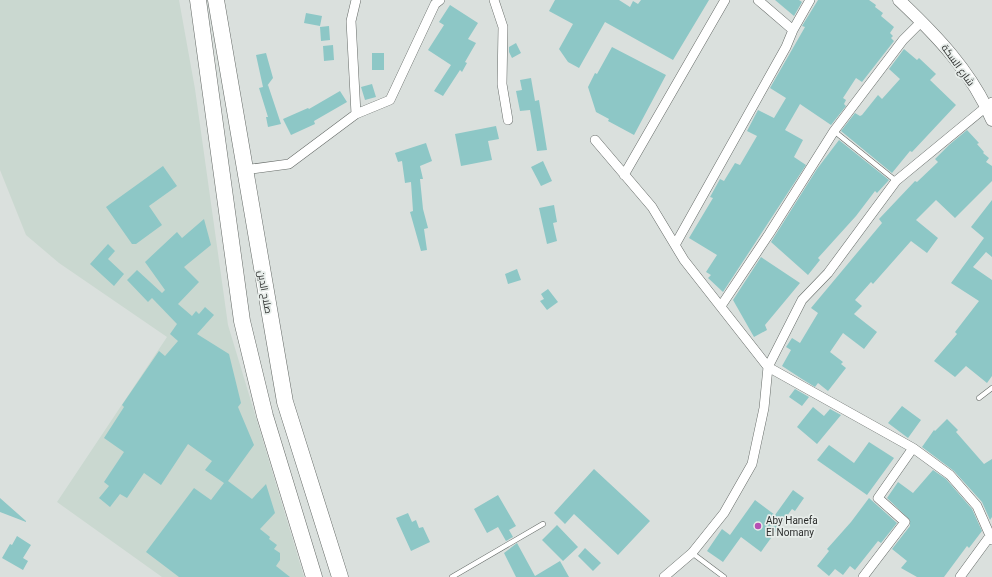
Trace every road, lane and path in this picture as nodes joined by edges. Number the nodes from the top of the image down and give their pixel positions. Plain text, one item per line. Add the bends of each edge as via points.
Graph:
1 (198, 0) edge
2 (216, 0) edge
3 (356, 0) edge
4 (440, 0) edge
5 (494, 0) edge
6 (725, 0) edge
7 (758, 0) edge
8 (810, 0) edge
9 (899, 0) edge
10 (921, 22) junction
11 (793, 30) junction
12 (989, 104) edge
13 (356, 114) junction
14 (508, 120) dead end
15 (992, 120) edge
16 (834, 131) junction
17 (595, 140) dead end
18 (244, 170) junction
19 (624, 175) junction
20 (896, 181) junction
21 (675, 245) junction
22 (721, 306) junction
23 (768, 367) junction
24 (992, 388) edge
25 (979, 398) dead end
26 (913, 448) junction
27 (543, 524) dead end
28 (991, 538) edge
29 (692, 553) junction
30 (314, 577) edge
31 (340, 577) edge
32 (452, 577) edge
33 (664, 577) edge
34 (724, 577) edge
35 (864, 577) edge
36 (960, 577) edge

1 - 30 highway via 242,321 265,416
2 - 18 highway, صلاح الدين
3 - 13 street via 351,21
4 - 13 street via 435,4 390,100
5 - 14 street via 503,27 502,84
6 - 19 street
7 - 11 street
8 - 11 street
9 - 10 street, شارع السكة
10 - 12 street, شارع السكة via 945,45
10 - 16 street via 902,40
11 - 21 street via 786,47
12 - 15 street, شارع السكة
12 - 20 street
13 - 18 street via 289,164
16 - 20 lane
16 - 22 street
17 - 19 street
18 - 31 highway, صلاح الدين via 285,402
19 - 21 street via 652,207
20 - 23 street via 828,273 802,300
21 - 22 street
22 - 23 street
23 - 26 street
23 - 29 street via 764,408 752,464 724,513
24 - 25 lane
26 - 28 street via 950,475 977,506
26 - 35 street via 878,498 905,522
27 - 32 lane
28 - 36 street
29 - 33 street
29 - 34 lane

